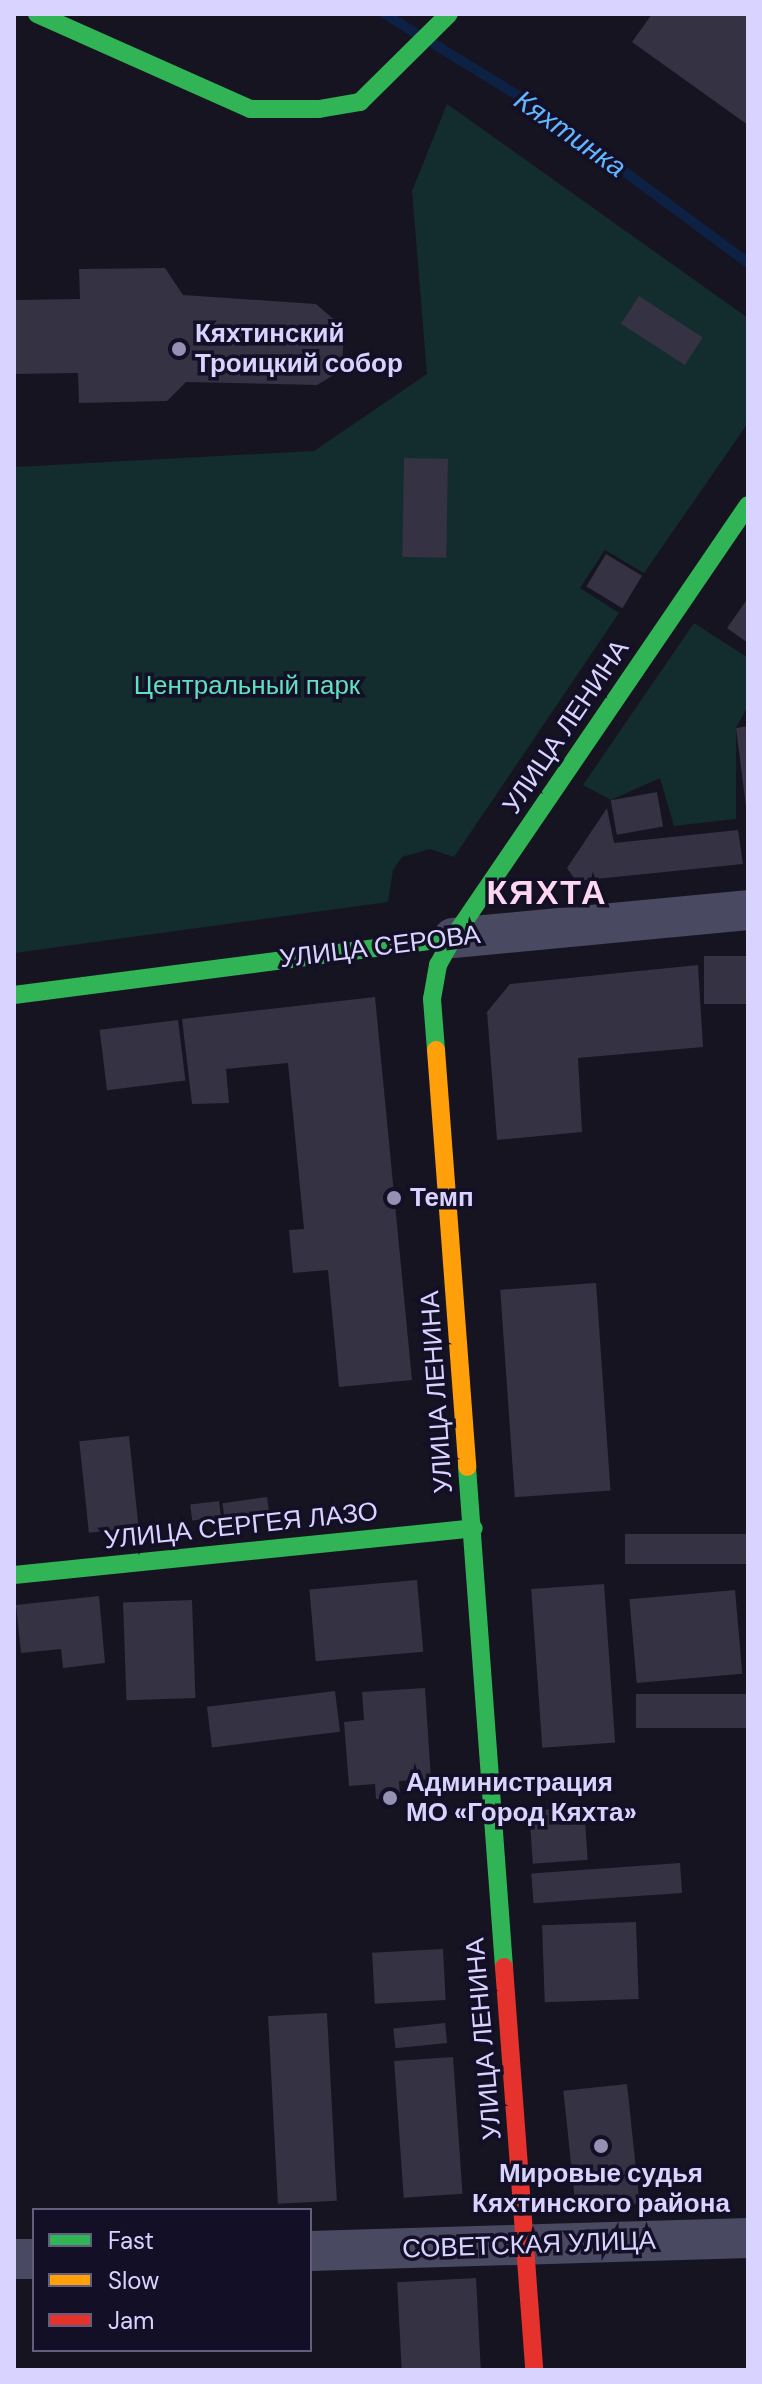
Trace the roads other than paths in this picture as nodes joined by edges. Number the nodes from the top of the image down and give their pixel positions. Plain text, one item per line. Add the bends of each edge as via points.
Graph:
1 (37, 14) edge
2 (448, 16) edge
3 (748, 505) edge
4 (748, 910) edge
5 (453, 938) junction
6 (14, 995) edge
7 (474, 1528) junction
8 (14, 1575) edge
9 (748, 2238) edge
10 (526, 2245) junction
11 (312, 2251) edge
12 (534, 2370) edge

1 - 2 street via 250,109 319,109 360,102
3 - 5 street, УЛИЦА ЛЕНИНА
4 - 5 street, УЛИЦА СЕРОВА
5 - 6 street, УЛИЦА СЕРОВА
5 - 7 street, УЛИЦА ЛЕНИНА via 438,965 432,999
7 - 8 street, УЛИЦА СЕРГЕЯ ЛАЗО
7 - 10 street, УЛИЦА ЛЕНИНА
9 - 10 street, СОВЕТСКАЯ УЛИЦА
10 - 11 street, СОВЕТСКАЯ УЛИЦА
10 - 12 street, УЛИЦА ЛЕНИНА

